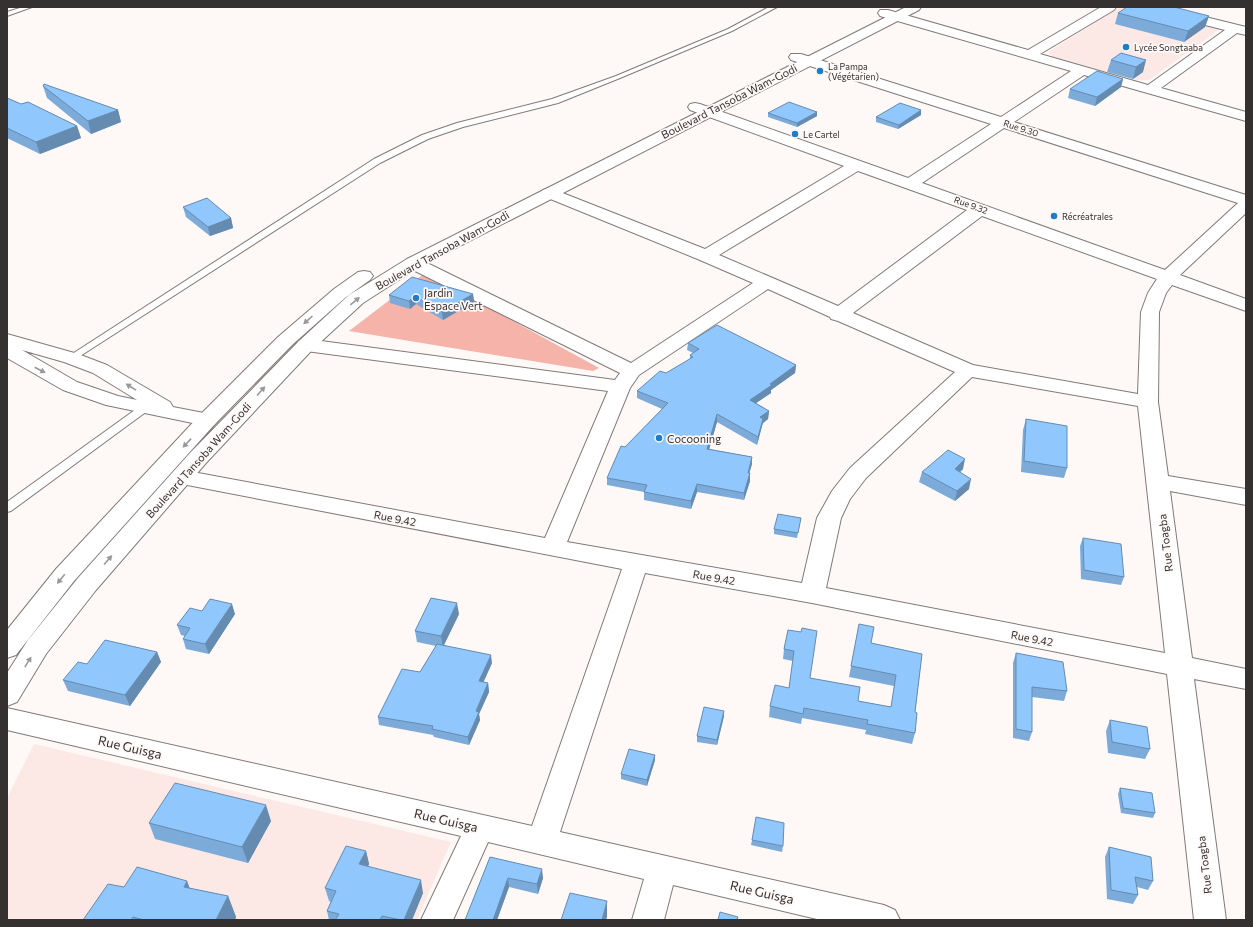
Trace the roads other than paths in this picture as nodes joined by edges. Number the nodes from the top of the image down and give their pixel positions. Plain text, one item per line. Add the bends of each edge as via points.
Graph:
1 (29, 7) edge
2 (774, 7) edge
3 (915, 7) edge
4 (1110, 7) edge
5 (1150, 7) edge
6 (1182, 10) edge
7 (892, 12) edge
8 (7, 14) edge
9 (1241, 30) edge
10 (1029, 55) junction
11 (802, 59) junction
12 (1082, 70) junction
13 (1150, 90) junction
14 (702, 109) junction
15 (1246, 117) edge
16 (1003, 122) junction
17 (856, 164) junction
18 (910, 184) junction
19 (549, 193) junction
20 (1246, 200) edge
21 (1246, 204) edge
22 (980, 209) junction
23 (706, 256) junction
24 (413, 263) junction
25 (1168, 277) junction
26 (765, 283) junction
27 (1246, 304) edge
28 (838, 315) junction
29 (7, 340) edge
30 (306, 344) junction
31 (7, 350) edge
32 (71, 358) junction
33 (968, 370) junction
34 (626, 379) junction
35 (1148, 402) junction
36 (148, 405) junction
37 (207, 420) junction
38 (182, 477) junction
39 (1158, 482) junction
40 (1246, 497) edge
41 (7, 508) edge
42 (553, 548) junction
43 (636, 563) junction
44 (812, 594) junction
45 (7, 648) edge
46 (1180, 667) junction
47 (1246, 679) edge
48 (7, 695) edge
49 (7, 719) edge
50 (480, 827) junction
51 (542, 842) junction
52 (662, 869) junction
53 (437, 920) edge
54 (648, 920) edge
55 (884, 920) edge
56 (1210, 920) edge

1 - 8 lane
2 - 32 lane via 730,30 618,77 555,101 460,125 425,137 377,160
3 - 7 street, Boulevard Tansoba Wam-Godi
4 - 10 street
5 - 6 street
6 - 9 street
7 - 10 street
7 - 11 street, Boulevard Tansoba Wam-Godi
9 - 13 street
10 - 12 street
11 - 14 street, Boulevard Tansoba Wam-Godi
11 - 16 street, Rue 9.30
12 - 13 street
12 - 16 street
13 - 15 street
14 - 17 street, Rue 9.32
14 - 19 street, Boulevard Tansoba Wam-Godi
14 -> 37 street, Boulevard Tansoba Wam-Godi via 534,187 368,274 340,293 285,341
16 - 18 street
16 - 20 street, Rue 9.30
17 - 18 street, Rue 9.32
17 - 23 street
18 - 22 street, Rue 9.32
19 - 23 street
19 - 24 street, Boulevard Tansoba Wam-Godi
21 - 25 street, Rue Toagba
22 - 25 street, Rue 9.32
22 - 28 street
23 - 26 street
30 -> 24 street, Boulevard Tansoba Wam-Godi via 356,299
24 - 34 street
25 - 27 street, Rue 9.32
25 - 35 street, Rue Toagba via 1157,292 1150,312
26 - 28 street
26 - 34 street
28 - 33 street
29 - 32 street
30 - 34 street
38 -> 30 street, Boulevard Tansoba Wam-Godi
31 -> 36 street via 70,386 113,401
36 -> 32 street via 100,369
33 - 35 street
33 - 44 street via 858,473 840,496 829,518
34 - 42 street
35 - 39 street, Rue Toagba
36 - 37 street
36 - 41 lane
37 -> 45 street, Boulevard Tansoba Wam-Godi via 65,575
38 - 42 street, Rue 9.42
48 -> 38 street, Boulevard Tansoba Wam-Godi via 37,647 64,613
39 - 40 street
39 - 46 street, Rue Toagba
42 - 43 street, Rue 9.42
43 - 44 street, Rue 9.42
43 - 51 street
44 - 46 street, Rue 9.42
46 - 47 street, Rue 9.42
46 - 56 street, Rue Toagba
49 - 50 street, Rue Guisga
50 - 51 street, Rue Guisga
50 - 53 street
51 - 52 street, Rue Guisga
52 - 54 street
52 - 55 street, Rue Guisga

